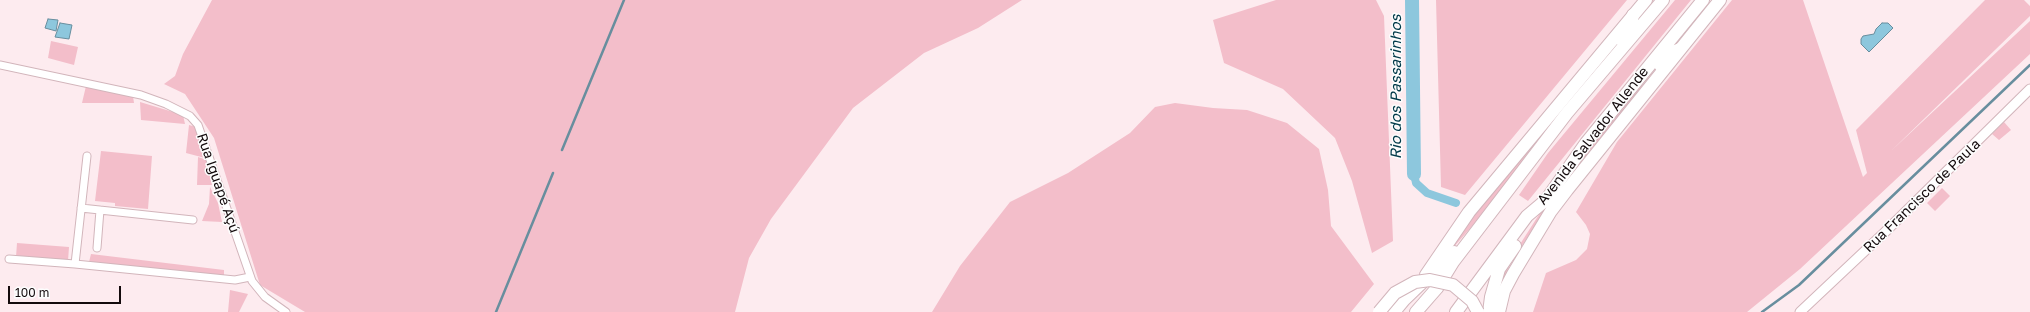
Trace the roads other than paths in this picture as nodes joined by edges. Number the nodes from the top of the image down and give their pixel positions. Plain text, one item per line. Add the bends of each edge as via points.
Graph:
1 (1646, 0) edge
2 (1663, 0) edge
3 (1703, 0) edge
4 (1720, 0) edge
5 (1633, 15) junction
6 (1680, 49) junction
7 (0, 64) edge
8 (1591, 84) junction
9 (2030, 89) edge
10 (1608, 114) junction
11 (87, 156) dead end
12 (1546, 200) junction
13 (81, 208) junction
14 (100, 210) junction
15 (194, 220) dead end
16 (1483, 223) junction
17 (97, 248) dead end
18 (9, 259) dead end
19 (75, 264) junction
20 (249, 273) junction
21 (1418, 287) junction
22 (1814, 302) junction
23 (286, 312) edge
24 (1379, 312) edge
25 (1394, 312) edge
26 (1416, 312) edge
27 (1456, 312) edge
28 (1478, 312) edge
29 (1489, 312) edge
30 (1500, 312) edge
31 (1800, 312) edge
32 (1808, 312) edge

1 - 5 main road
2 - 8 main road
3 - 10 main road, Avenida Salvador Allende
4 - 6 main road, Avenida Salvador Allende
5 - 8 main road via 1626,31
5 - 21 main road via 1469,212
6 - 10 main road via 1668,54 1654,71
6 - 30 main road, Avenida Salvador Allende via 1552,211 1504,291
7 - 20 street, Rua Iguapé Açú via 141,95 190,116 198,125
8 - 16 main road
9 - 22 street, Rua Francisco de Paula
10 - 12 main road, Avenida Salvador Allende
11 - 13 street
12 - 27 main road, Avenida Salvador Allende via 1527,216
12 - 29 main road via 1499,269 1490,297
13 - 14 street
13 - 19 street
14 - 15 street
14 - 17 street
16 - 21 main road via 1474,229
16 - 26 main road via 1437,288
18 - 19 street
19 - 20 street via 228,279
20 - 23 street, Rua Iguapé Açú via 257,289
21 - 25 main road
22 - 31 street, Rua Francisco de Paula
22 - 32 street, Rua Francisco de Paula
24 - 28 main road, bridge via 1395,293 1415,282 1430,280 1453,285 1472,301

